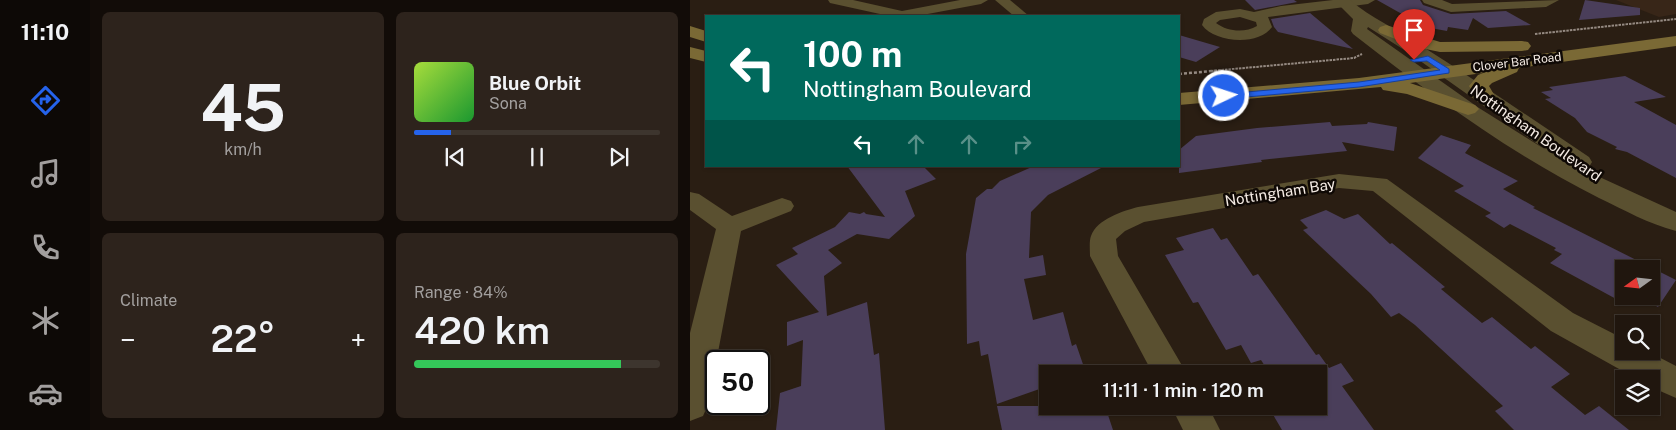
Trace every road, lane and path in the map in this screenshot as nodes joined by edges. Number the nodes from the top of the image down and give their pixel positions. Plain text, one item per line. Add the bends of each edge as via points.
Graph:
1 (835, 0) edge
2 (982, 0) edge
3 (1002, 0) edge
4 (1368, 0) edge
5 (1429, 0) edge
6 (1552, 0) edge
7 (1342, 2) edge
8 (1021, 15) edge
9 (1256, 16) dead end
10 (1361, 18) junction
11 (1676, 19) edge
12 (1676, 27) edge
13 (1386, 30) junction
14 (690, 31) edge
15 (705, 37) edge
16 (1676, 41) edge
17 (1527, 47) junction
18 (690, 52) edge
19 (1365, 52) dead end
20 (705, 57) edge
21 (1428, 58) junction
22 (1399, 62) junction
23 (1447, 71) junction
24 (1180, 74) edge
25 (1417, 75) junction
26 (1180, 83) edge
27 (1291, 91) junction
28 (1180, 99) edge
29 (1477, 104) junction
30 (690, 199) edge
31 (782, 206) dead end
32 (1676, 222) edge
33 (728, 226) junction
34 (1165, 365) edge
35 (1676, 383) edge
36 (690, 405) edge
37 (1194, 415) edge
38 (1202, 430) edge

1 - 2 street via 902,15
3 - 8 street
4 - 7 street
5 - 6 street via 1451,8
7 - 9 street
7 - 10 street, Nottingham Boulevard
10 - 13 street, Nottingham Boulevard
10 - 22 street, Nottingham Boulevard via 1359,31
11 - 17 path
12 - 17 main road, Clover Bar Road
13 - 17 main road via 1440,47
13 - 21 street, Nottingham Boulevard
14 - 15 main road
16 - 17 main road, Clover Bar Road
17 - 21 main road, Clover Bar Road
17 - 23 main road, Clover Bar Road
17 - 29 main road via 1485,79 1479,86
18 - 20 main road
19 - 24 path via 1354,58
21 - 22 main road, Clover Bar Road
21 - 23 street, Nottingham Boulevard
22 - 25 street, Nottingham Boulevard
22 - 26 main road, Clover Bar Road
23 - 25 main road, Clover Bar Road
23 - 29 street, Nottingham Boulevard
25 - 27 main road, Clover Bar Road
25 - 29 street, Nottingham Boulevard
27 - 28 main road, Clover Bar Road
27 - 29 main road via 1390,86
29 - 32 street, Nottingham Boulevard via 1534,153 1643,209
30 - 33 street
31 - 33 street
33 - 36 street
34 - 35 street, Nottingham Bay via 1104,256 1103,237 1138,215 1339,181 1379,184 1562,322
37 - 38 street

